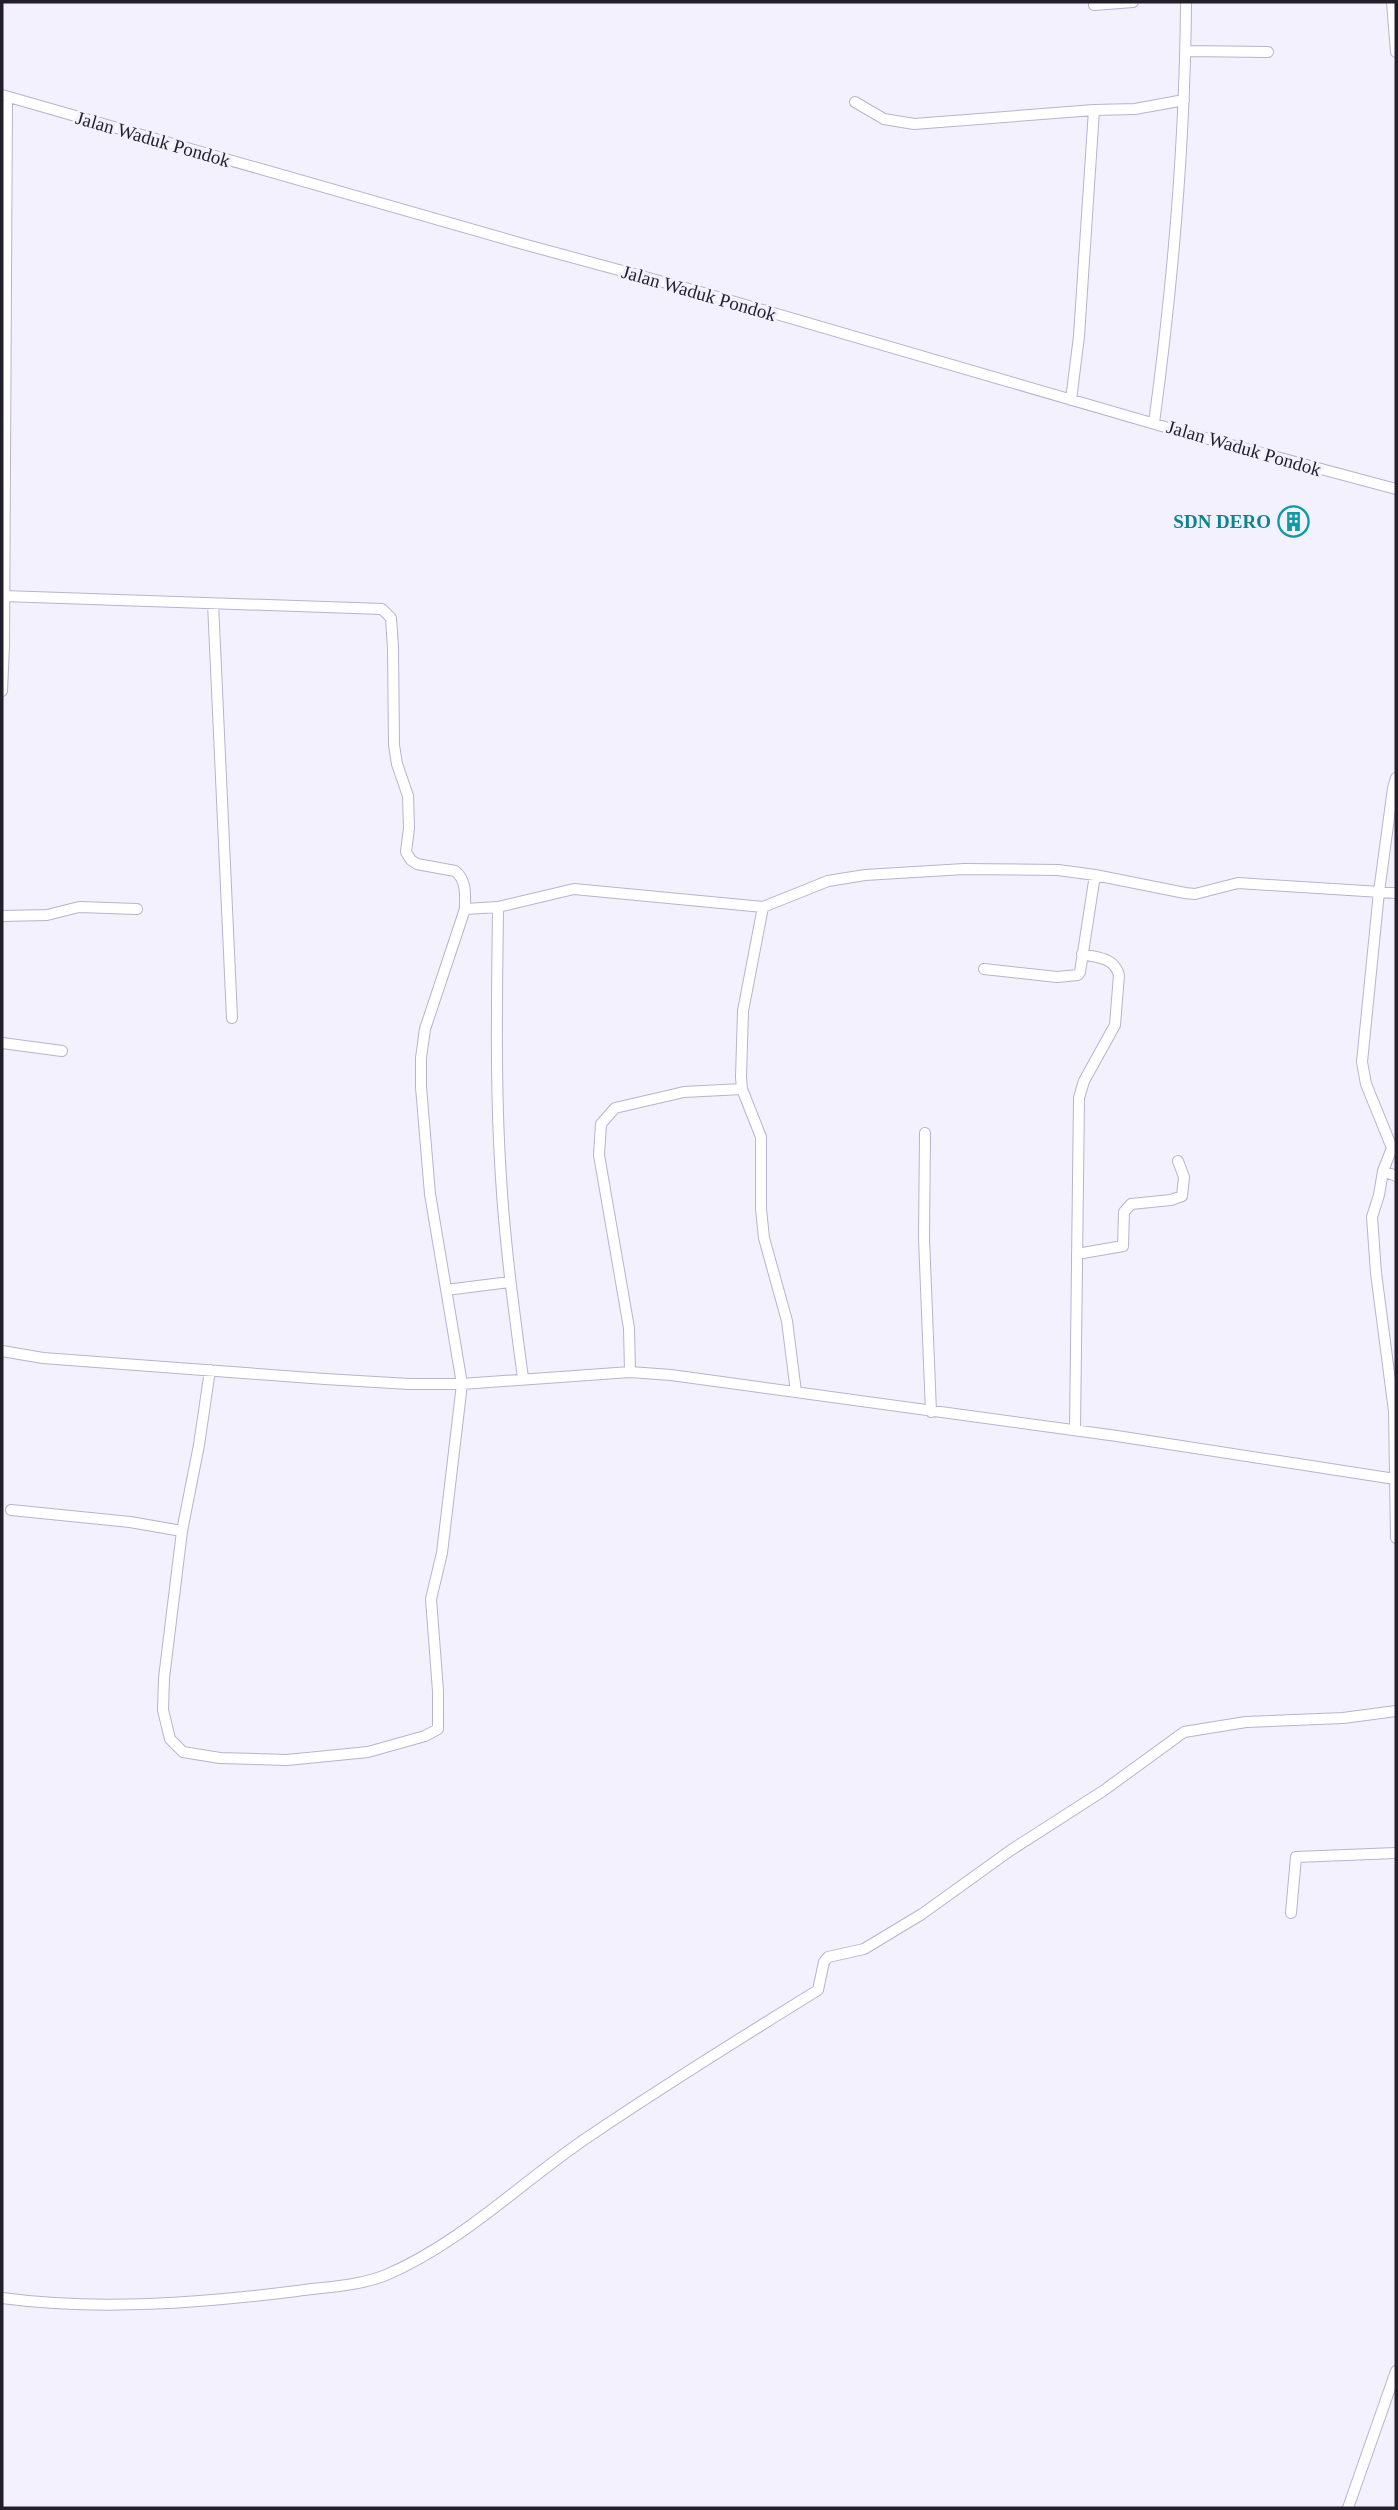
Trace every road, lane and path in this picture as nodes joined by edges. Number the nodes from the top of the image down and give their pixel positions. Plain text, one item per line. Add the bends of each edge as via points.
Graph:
1 (1133, 2) edge
2 (1186, 2) edge
3 (1392, 2) edge
4 (1094, 5) dead end
5 (1186, 51) junction
6 (1268, 52) dead end
7 (1396, 52) edge
8 (4, 96) edge
9 (1185, 100) junction
10 (855, 102) dead end
11 (1094, 110) junction
12 (1071, 400) junction
13 (1154, 423) junction
14 (1396, 489) edge
15 (4, 596) junction
16 (213, 603) junction
17 (3, 647) edge
18 (2, 691) edge
19 (1396, 778) edge
20 (1095, 875) junction
21 (1378, 891) junction
22 (1396, 893) edge
23 (498, 907) junction
24 (763, 907) junction
25 (137, 909) dead end
26 (465, 909) junction
27 (2, 916) edge
28 (1082, 954) junction
29 (984, 969) dead end
30 (232, 1018) dead end
31 (2, 1043) edge
32 (62, 1051) dead end
33 (742, 1089) junction
34 (925, 1133) dead end
35 (1178, 1161) dead end
36 (1383, 1171) junction
37 (1396, 1176) edge
38 (1077, 1254) junction
39 (510, 1282) junction
40 (446, 1290) junction
41 (2, 1351) edge
42 (210, 1370) junction
43 (630, 1372) junction
44 (523, 1378) junction
45 (462, 1384) junction
46 (796, 1392) junction
47 (931, 1412) junction
48 (1075, 1430) junction
49 (1395, 1479) edge
50 (10, 1510) dead end
51 (182, 1531) junction
52 (1396, 1538) edge
53 (1396, 1711) edge
54 (1396, 1853) edge
55 (1291, 1913) dead end
56 (2, 2298) edge
57 (1396, 2371) edge
58 (1348, 2508) edge

1 - 4 street
2 - 5 street
3 - 7 street
5 - 6 street
5 - 9 street
8 - 12 street, Jalan Waduk Pondok
8 - 15 street
9 - 11 street
9 - 13 street
10 - 11 street via 884,119 914,124
11 - 12 street
12 - 13 street, Jalan Waduk Pondok
13 - 14 street, Jalan Waduk Pondok
15 - 16 street
15 - 17 street
16 - 26 street via 387,612 393,648 395,756 408,796 406,852 418,864 460,874 466,891
16 - 30 street
17 - 18 street
19 - 21 street
20 - 21 street via 1195,894 1238,883
20 - 24 street via 964,869 865,875 816,885
20 - 28 street
21 - 22 street
21 - 36 street via 1362,1062 1392,1148
23 - 24 street via 575,889
23 - 26 street
23 - 39 street via 500,1163
24 - 33 street via 743,1011
25 - 27 street via 79,907 47,915
26 - 40 street via 425,1029 421,1058 430,1194
28 - 29 street via 1080,972 1074,977
28 - 38 street via 1110,961 1119,975 1115,1025 1079,1098
31 - 32 street
33 - 43 street via 684,1092 615,1108 601,1124 599,1155 629,1328
33 - 46 street via 761,1137 764,1238 787,1321
34 - 47 street
35 - 38 street via 1184,1177 1182,1196 1131,1204 1124,1212 1123,1245
36 - 37 street
36 - 49 street via 1372,1217 1394,1411
38 - 48 street
39 - 40 street
39 - 44 street
40 - 45 street
41 - 42 street
42 - 45 street via 326,1380
42 - 51 street
43 - 44 street
43 - 46 street
44 - 45 street
45 - 51 street via 442,1553 431,1599 439,1729 368,1752 287,1760 220,1758 177,1749 163,1710
46 - 47 street
47 - 48 street
48 - 49 street
49 - 52 street
50 - 51 street
53 - 56 street via 1246,1722 1177,1735 922,1914 864,1949 828,1956 818,1990 590,2136 458,2235 384,2275 224,2300 76,2305
54 - 55 street via 1296,1857
57 - 58 street

